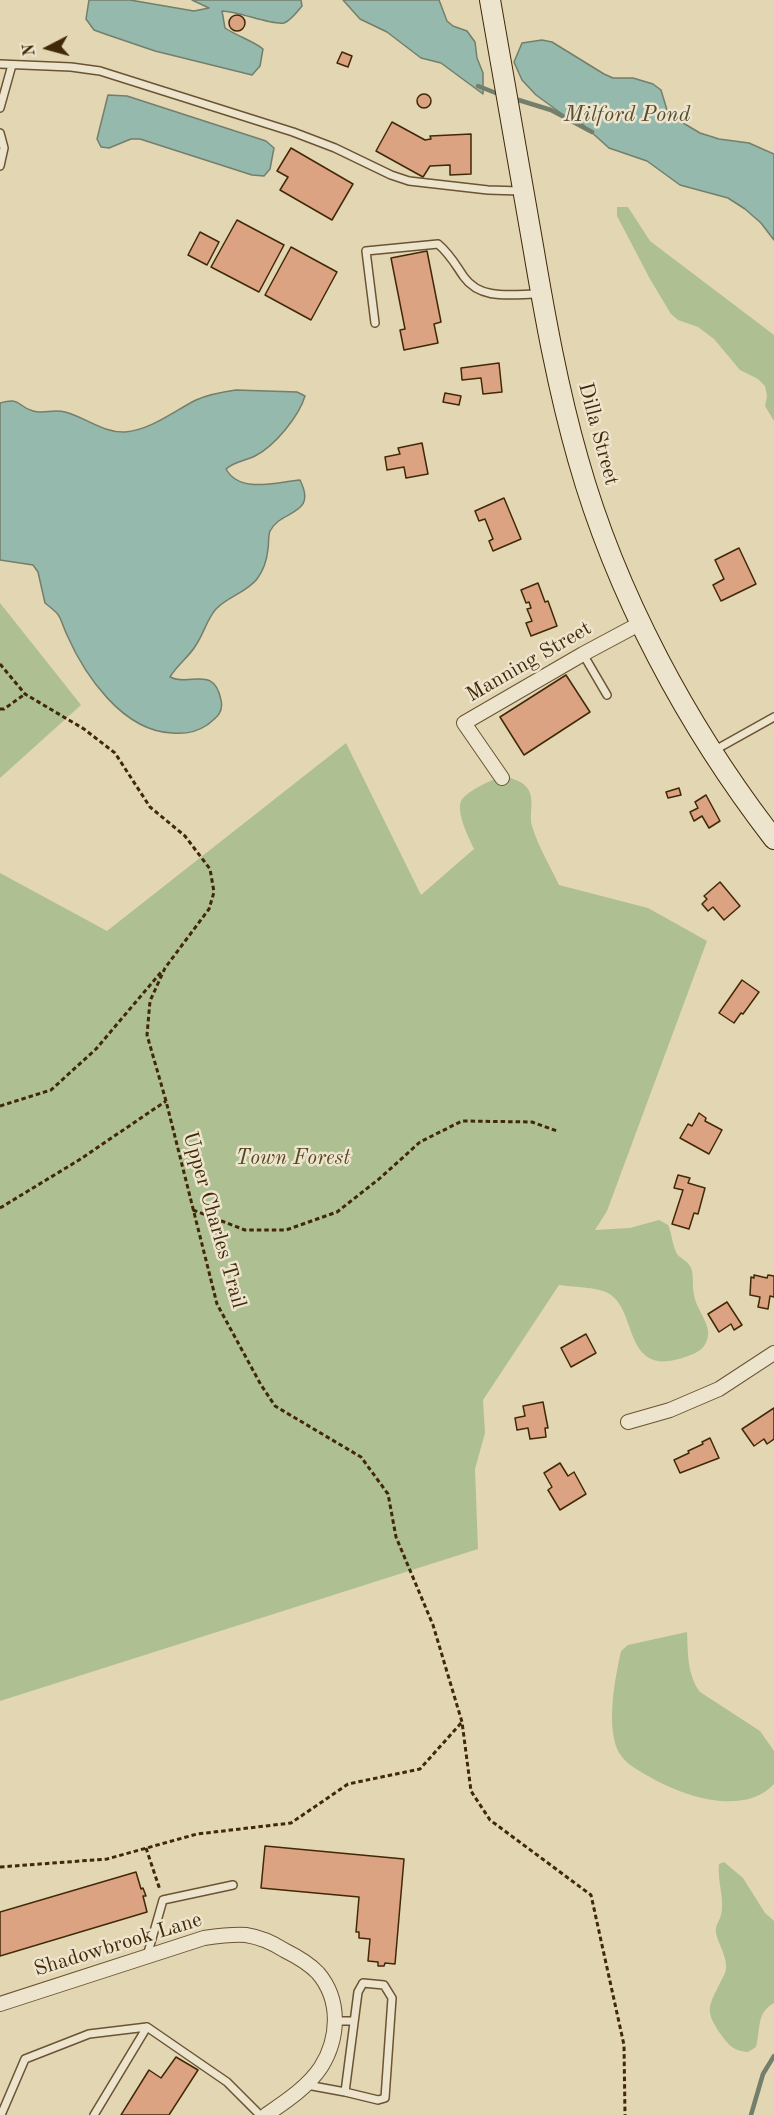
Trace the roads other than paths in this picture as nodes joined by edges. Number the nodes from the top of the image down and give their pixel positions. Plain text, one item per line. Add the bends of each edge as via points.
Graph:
1 (490, 0) edge
2 (0, 64) edge
3 (12, 65) junction
4 (0, 108) edge
5 (0, 133) edge
6 (0, 166) edge
7 (523, 190) junction
8 (541, 294) junction
9 (375, 323) dead end
10 (641, 623) junction
11 (583, 654) junction
12 (607, 694) dead end
13 (774, 717) edge
14 (713, 752) junction
15 (502, 778) dead end
16 (774, 839) edge
17 (774, 1353) edge
18 (628, 1422) dead end
19 (233, 1885) dead end
20 (147, 1956) junction
21 (0, 2004) edge
22 (336, 2021) junction
23 (354, 2021) junction
24 (147, 2027) junction
25 (304, 2085) junction
26 (345, 2092) junction
27 (1, 2115) edge
28 (94, 2115) edge
29 (260, 2115) edge
30 (266, 2115) edge

1 - 7 main road, Dilla Street
2 - 3 lane
3 - 4 lane
3 - 7 lane via 100,71 293,132 409,181
5 - 6 lane via 4,148
7 - 8 main road, Dilla Street
8 - 9 lane via 489,295 466,280 450,254 438,244 366,251
8 - 10 main road, Dilla Street via 578,459 603,533
10 - 11 street, Manning Street
10 - 14 main road, Dilla Street via 675,691
11 - 12 lane
11 - 15 street, Manning Street via 464,723
13 - 14 lane
14 - 16 main road, Dilla Street
17 - 18 street via 719,1389 670,1410
19 - 20 lane via 163,1900
20 - 21 street, Shadowbrook Lane
20 - 22 street, Shadowbrook Lane via 204,1938 246,1935 262,1940 294,1955 317,1972 332,1997
22 - 23 lane
22 - 25 street, Shadowbrook Lane via 328,2055
23 - 26 lane
23 - 26 lane via 363,1983 384,1985 392,1998 385,2098 378,2100
24 - 27 lane via 89,2034 25,2059
24 - 28 lane
24 - 29 lane via 227,2082
25 - 26 lane
25 - 30 street, Shadowbrook Lane

